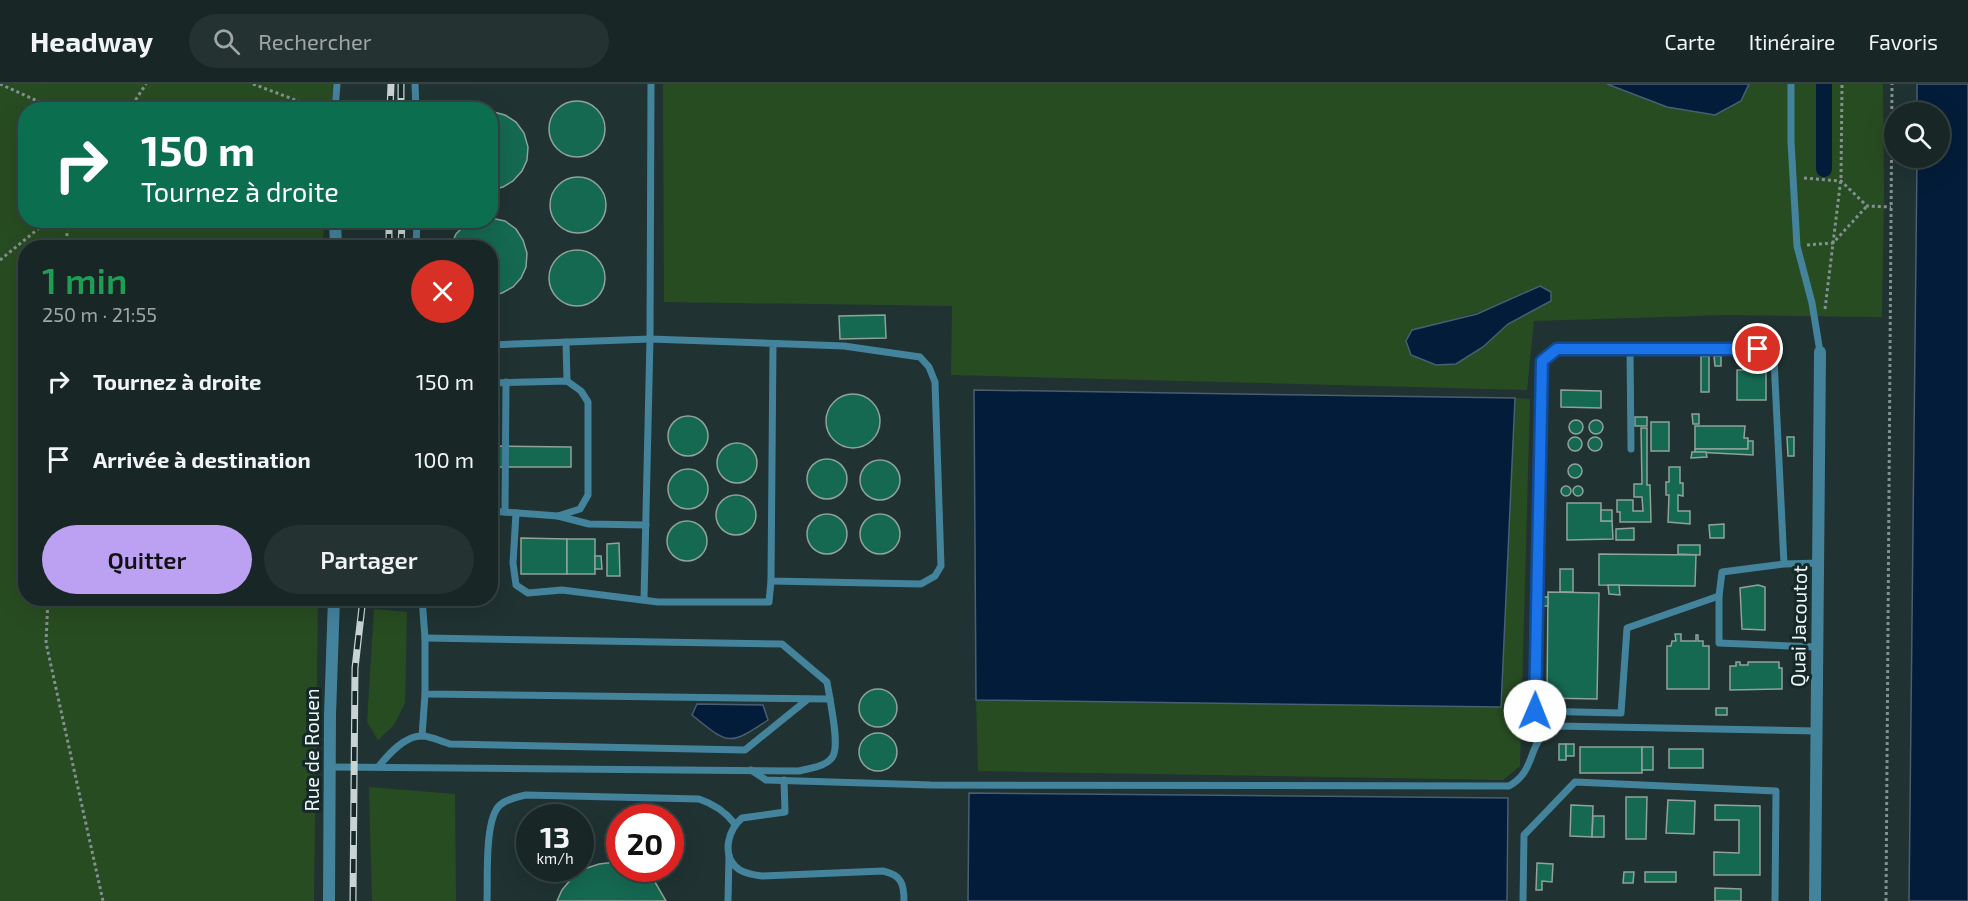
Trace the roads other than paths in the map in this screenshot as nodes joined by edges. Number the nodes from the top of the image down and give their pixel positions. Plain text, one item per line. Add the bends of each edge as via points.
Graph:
1 (337, 84) edge
2 (416, 84) edge
3 (651, 84) edge
4 (1791, 84) edge
5 (336, 102) edge
6 (416, 102) edge
7 (650, 339) junction
8 (566, 342) junction
9 (773, 344) junction
10 (498, 345) edge
11 (1630, 349) junction
12 (1820, 352) joint
13 (567, 381) junction
14 (498, 382) edge
15 (506, 382) junction
16 (1631, 449) dead end
17 (498, 512) edge
18 (505, 512) junction
19 (516, 513) junction
20 (558, 516) junction
21 (646, 525) junction
22 (1819, 563) junction
23 (1784, 564) junction
24 (771, 581) junction
25 (1719, 596) junction
26 (644, 600) junction
27 (334, 606) edge
28 (423, 606) edge
29 (425, 639) junction
30 (1817, 647) junction
31 (425, 694) junction
32 (808, 699) junction
33 (830, 699) junction
34 (1817, 731) junction
35 (422, 736) junction
36 (379, 766) junction
37 (331, 767) junction
38 (751, 770) junction
39 (784, 780) junction
40 (735, 824) junction
41 (729, 856) junction
42 (330, 901) edge
43 (488, 901) edge
44 (728, 901) edge
45 (904, 901) edge
46 (1523, 901) edge
47 (1775, 901) edge
48 (1815, 901) edge

1 - 5 lane
2 - 6 lane
3 - 7 lane
4 - 12 lane via 1797,246
7 - 8 lane
7 - 9 lane
7 - 21 lane
8 - 10 lane
8 - 13 lane
9 - 24 lane
9 - 24 lane via 844,346 920,357 929,367 935,381 940,566 934,576 921,584
11 - 16 lane
11 - 23 lane via 1758,349 1774,359
11 - 25 lane via 1557,349 1542,361 1535,711 1621,713 1627,628
12 - 22 street, Quai Jacoutot
13 - 15 lane
13 - 20 lane via 588,402 588,495 580,509
14 - 15 lane
15 - 18 lane
17 - 18 lane
18 - 19 lane
19 - 20 lane
19 - 26 lane via 516,585 528,593 562,590
20 - 21 lane via 589,525
21 - 26 lane
22 - 23 lane
22 - 30 street, Quai Jacoutot
23 - 25 lane via 1722,572
24 - 26 lane via 770,602
25 - 30 lane via 1719,644
27 - 37 street, Rue de Rouen
28 - 29 lane
29 - 31 lane
29 - 33 lane via 782,644 827,682
30 - 34 street, Quai Jacoutot
31 - 32 lane
31 - 35 lane
32 - 33 lane
32 - 35 lane via 745,750 450,744
33 - 38 lane via 835,743 827,762 799,771
34 - 39 lane via 1557,726 1538,739 1525,773 1509,786 931,785
34 - 48 street, Quai Jacoutot
35 - 36 lane via 405,742
36 - 37 lane
36 - 38 lane
37 - 42 street, Rue de Rouen
38 - 39 lane via 766,780
39 - 40 lane via 785,812 750,816
40 - 41 lane via 730,832
40 - 43 lane via 718,807 699,799 526,795 499,806 491,816
41 - 44 lane
41 - 45 lane via 736,867 762,876 893,873 902,883
46 - 47 lane via 1524,835 1575,782 1776,791

